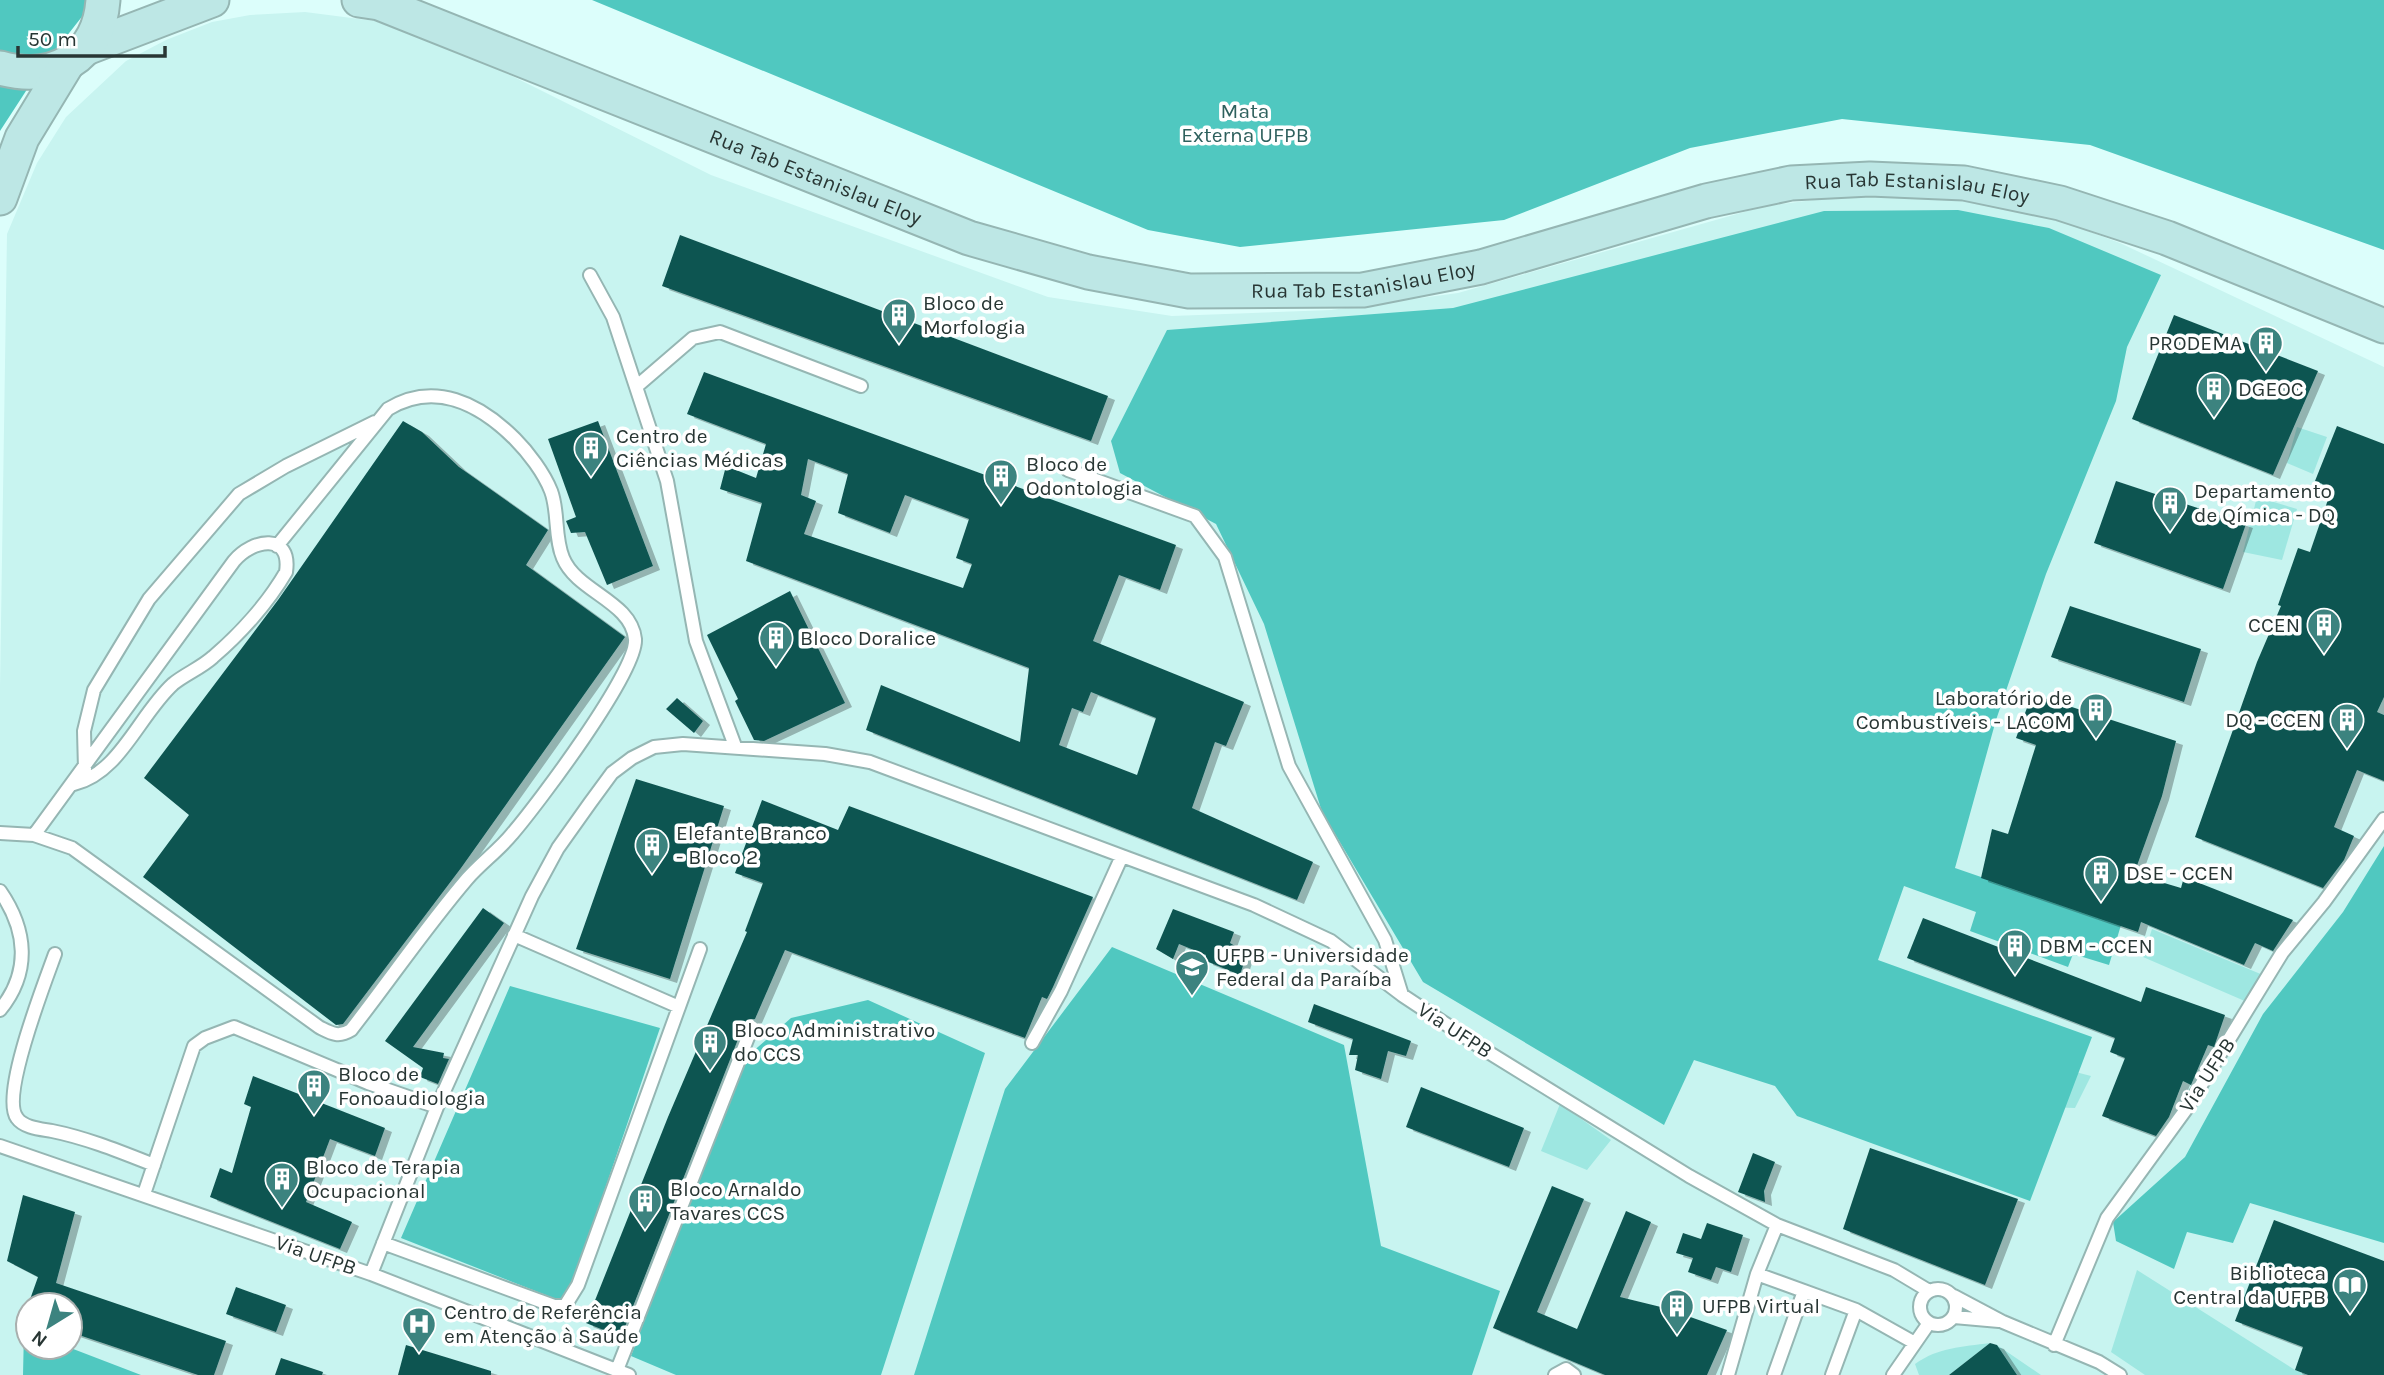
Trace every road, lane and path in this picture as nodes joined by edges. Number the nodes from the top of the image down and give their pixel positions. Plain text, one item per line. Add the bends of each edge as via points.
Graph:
1 (103, 0) edge
2 (212, 0) edge
3 (359, 0) edge
4 (77, 56) junction
5 (0, 68) edge
6 (0, 198) edge
7 (590, 275) dead end
8 (2384, 326) edge
9 (861, 386) dead end
10 (636, 387) junction
11 (379, 420) junction
12 (1068, 470) dead end
13 (277, 547) junction
14 (735, 746) junction
15 (85, 769) junction
16 (74, 784) junction
17 (2384, 820) edge
18 (0, 833) edge
19 (34, 835) junction
20 (1122, 856) junction
21 (0, 891) edge
22 (514, 935) junction
23 (700, 949) dead end
24 (55, 954) dead end
25 (1402, 995) junction
26 (679, 1007) junction
27 (0, 1010) edge
28 (752, 1027) dead end
29 (1032, 1042) dead end
30 (437, 1107) junction
31 (0, 1146) edge
32 (154, 1165) junction
33 (144, 1194) junction
34 (1777, 1225) junction
35 (383, 1243) junction
36 (370, 1274) junction
37 (1757, 1274) junction
38 (1804, 1291) junction
39 (1929, 1291) junction
40 (1954, 1296) junction
41 (1856, 1310) junction
42 (1954, 1317) junction
43 (2003, 1322) junction
44 (1929, 1323) junction
45 (1913, 1342) junction
46 (2054, 1345) junction
47 (623, 1373) edge
48 (1555, 1375) edge
49 (1574, 1375) edge
50 (1728, 1375) edge
51 (1774, 1375) edge
52 (1832, 1375) edge
53 (1893, 1375) edge
54 (2120, 1375) edge

1 - 4 street via 99,27
2 - 4 street
3 - 8 street, Rua Tab Estanislau Eloy via 379,3 969,238 1088,272 1189,291 1363,290 1481,267 1706,201 1791,183 1870,179 1964,183 2060,203 2167,238
4 - 5 street via 45,73 20,74
4 - 6 street via 22,138
7 - 10 lane via 613,317
9 - 10 lane via 720,332 693,338
10 - 14 lane via 667,481 696,640
11 - 13 lane
11 - 15 lane via 239,494 149,599 94,690 84,731
11 - 19 lane via 404,399 439,395 467,404 515,439 551,491 564,561 579,582 631,626 635,647 620,685 512,835 467,879 351,1030 335,1035 319,1027 72,848
12 - 25 lane via 1195,516 1225,557 1289,766 1385,940
13 - 15 lane via 264,541 241,552
13 - 16 lane via 285,556 286,572 237,635 175,683 104,769
14 - 20 lane, Via UFPB via 870,762
14 - 22 lane, Via UFPB via 653,747 612,773 558,848
15 - 16 lane
16 - 19 lane
17 - 46 lane, Via UFPB via 2282,953 2187,1108 2107,1218
18 - 19 lane
20 - 25 lane, Via UFPB via 1254,905 1331,941
20 - 29 lane via 1061,991
21 - 27 lane via 12,908 23,940 23,968
22 - 26 lane
22 - 30 lane, Via UFPB
23 - 26 lane
24 - 32 lane via 22,1052 11,1104 18,1119 33,1128 111,1148
25 - 34 lane, Via UFPB via 1677,1169
26 - 35 lane via 578,1285 565,1306 554,1306
28 - 47 lane
30 - 32 lane via 234,1027 194,1046
30 - 35 lane, Via UFPB
31 - 33 lane, Via UFPB
32 - 33 lane
33 - 36 lane, Via UFPB
34 - 37 lane
34 - 39 lane, Via UFPB via 1894,1270
35 - 36 lane, Via UFPB
36 - 47 lane, Via UFPB
37 - 38 lane
37 - 50 lane
38 - 41 lane
38 - 51 lane
39 - 40 lane via 1940,1288
39 - 44 lane via 1920,1306
40 - 42 lane
40 - 43 lane
41 - 45 lane
41 - 52 lane
42 - 43 lane
42 - 44 lane via 1945,1324
43 - 46 lane
44 - 45 lane
45 - 53 lane
46 - 54 lane
48 - 49 lane via 1566,1369

